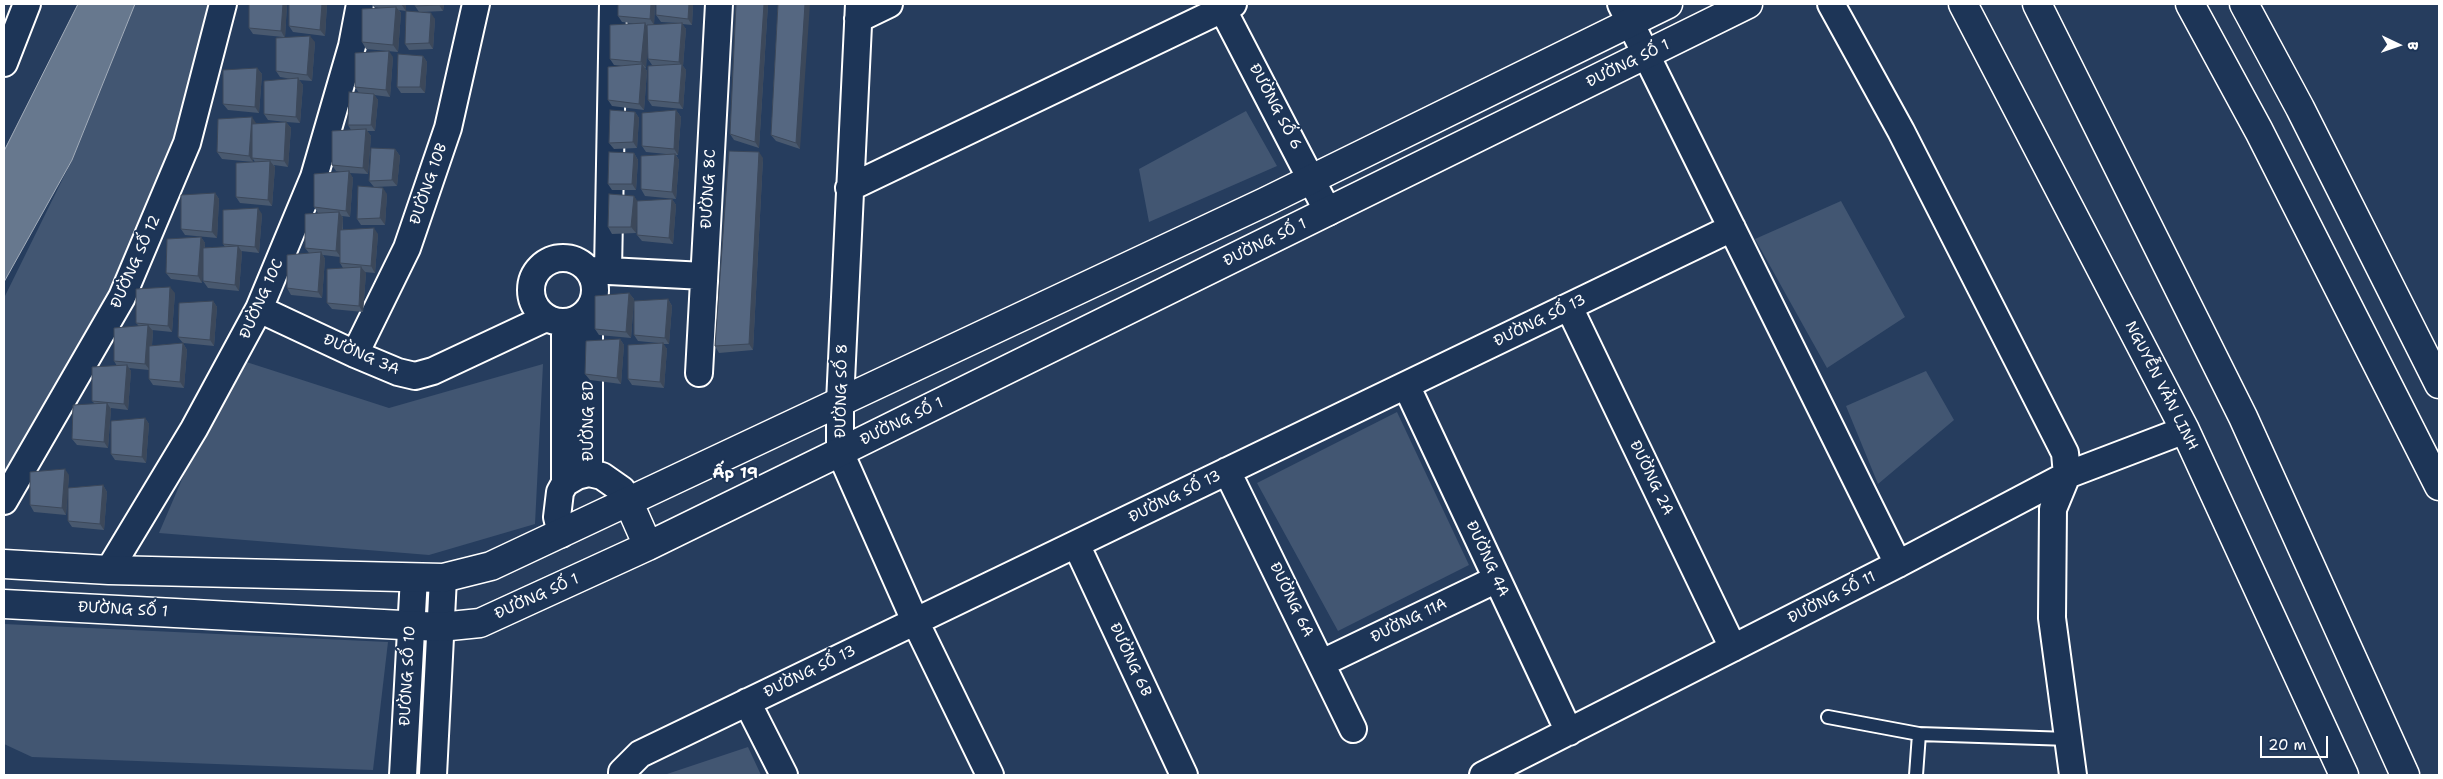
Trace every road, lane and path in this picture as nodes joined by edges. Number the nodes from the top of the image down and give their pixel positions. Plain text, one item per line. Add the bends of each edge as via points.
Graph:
1 (28, 4) edge
2 (223, 4) edge
3 (360, 4) edge
4 (476, 4) edge
5 (613, 4) edge
6 (719, 4) edge
7 (889, 4) edge
8 (1668, 4) edge
9 (1748, 4) edge
10 (1831, 4) edge
11 (1962, 4) edge
12 (2037, 4) edge
13 (2190, 4) edge
14 (2244, 4) edge
15 (1225, 5) edge
16 (859, 11) edge
17 (1626, 13) edge
18 (11, 25) edge
19 (1646, 55) junction
20 (4, 63) edge
21 (1312, 179) junction
22 (850, 188) junction
23 (1328, 212) junction
24 (1732, 228) junction
25 (599, 270) junction
26 (704, 276) junction
27 (1569, 307) junction
28 (260, 309) junction
29 (589, 310) junction
30 (555, 320) junction
31 (355, 354) junction
32 (699, 374) dead end
33 (2439, 384) edge
34 (1406, 385) junction
35 (840, 402) junction
36 (2185, 430) junction
37 (840, 452) junction
38 (1227, 471) junction
39 (589, 473) junction
40 (2067, 475) junction
41 (565, 482) junction
42 (2439, 486) edge
43 (4, 501) edge
44 (629, 503) junction
45 (561, 534) junction
46 (1076, 544) junction
47 (648, 546) junction
48 (4, 564) edge
49 (1898, 564) junction
50 (108, 570) junction
51 (414, 577) junction
52 (443, 578) junction
53 (1497, 579) junction
54 (4, 604) edge
55 (915, 621) junction
56 (410, 625) junction
57 (440, 627) junction
58 (1734, 648) junction
59 (1322, 663) junction
60 (747, 702) junction
61 (1828, 717) dead end
62 (1353, 729) dead end
63 (1569, 732) junction
64 (1919, 734) junction
65 (2069, 739) junction
66 (622, 773) edge
67 (403, 775) edge
68 (433, 775) edge
69 (784, 775) edge
70 (990, 775) edge
71 (1184, 775) edge
72 (1483, 775) edge
73 (1916, 775) edge
74 (2073, 775) edge
75 (2344, 775) edge
76 (2406, 775) edge

1 - 18 street
2 - 43 street, ĐƯỜNG SỐ 12 via 187,143 122,297
3 - 28 street, ĐƯỜNG 10C via 352,46 314,177
4 - 31 street, ĐƯỜNG 10B via 448,128 408,248
5 - 25 street
6 - 26 street, ĐƯỜNG 8C
7 - 16 street
8 - 17 main road
9 - 19 main road, ĐƯỜNG SỐ 1
10 - 40 street via 1901,131 2065,453
11 - 36 main road, NGUYỄN VĂN LINH
12 - 76 main road via 2243,417
13 - 42 main road via 2259,131
14 - 33 main road
15 - 21 street, ĐƯỜNG SỐ 6
15 - 22 street
16 - 22 street, ĐƯỜNG SỐ 8
17 - 19 street
17 - 21 main road
18 - 20 street
19 - 23 main road, ĐƯỜNG SỐ 1
19 - 24 street
21 - 23 street, ĐƯỜNG SỐ 6
21 - 35 main road
22 - 35 street, ĐƯỜNG SỐ 8
23 - 37 main road, ĐƯỜNG SỐ 1
24 - 27 street, ĐƯỜNG SỐ 13
24 - 49 street
25 - 26 street
25 - 29 street
25 - 30 street via 570,258 553,259 539,268 531,289 532,300 537,310
26 - 32 street, ĐƯỜNG 8C
27 - 34 street, ĐƯỜNG SỐ 13
27 - 58 street, ĐƯỜNG 2A
28 - 31 street, ĐƯỜNG 3A
28 - 50 street, ĐƯỜNG 10C via 194,429
29 - 30 street via 574,321
29 - 39 street, ĐƯỜNG 8D
30 - 31 street, ĐƯỜNG 3A via 415,376
30 - 41 street, ĐƯỜNG 8D
34 - 38 street, ĐƯỜNG SỐ 13
34 - 53 street, ĐƯỜNG 4A
35 - 37 street, ĐƯỜNG SỐ 8
35 - 44 main road
36 - 40 street, ĐƯỜNG SỐ 11
36 - 75 main road, NGUYỄN VĂN LINH
37 - 47 main road, ĐƯỜNG SỐ 1
37 - 55 street, ĐƯỜNG SỐ 8
38 - 46 street, ĐƯỜNG SỐ 13
38 - 59 street, ĐƯỜNG 6A
39 - 41 street, ĐƯỜNG 8D
39 - 44 street, ĐƯỜNG 8D via 612,481
40 - 49 street, ĐƯỜNG SỐ 11
40 - 65 street via 2053,509 2052,618
41 - 45 street, ĐƯỜNG 8D via 557,517
44 - 45 main road
44 - 47 main road
45 - 52 main road via 491,566
46 - 55 street, ĐƯỜNG SỐ 13
46 - 71 street, ĐƯỜNG 6B
47 - 57 main road, ĐƯỜNG SỐ 1 via 480,623
48 - 50 main road
49 - 58 street, ĐƯỜNG SỐ 11
50 - 51 main road
51 - 52 main road
51 - 56 street, ĐƯỜNG SỐ 10
52 - 57 street, ĐƯỜNG SỐ 10
53 - 59 street, ĐƯỜNG 11A
53 - 63 street, ĐƯỜNG 4A
54 - 56 main road, ĐƯỜNG SỐ 1
55 - 60 street, ĐƯỜNG SỐ 13
55 - 70 street, ĐƯỜNG SỐ 8
56 - 57 main road, ĐƯỜNG SỐ 1
56 - 67 street, ĐƯỜNG SỐ 10
57 - 68 street, ĐƯỜNG SỐ 10
58 - 63 street, ĐƯỜNG SỐ 11
59 - 62 street, ĐƯỜNG 6A
60 - 66 street, ĐƯỜNG SỐ 13 via 640,754
60 - 69 street
61 - 64 lane
63 - 72 street, ĐƯỜNG SỐ 11
64 - 65 lane
64 - 73 lane
65 - 74 street

